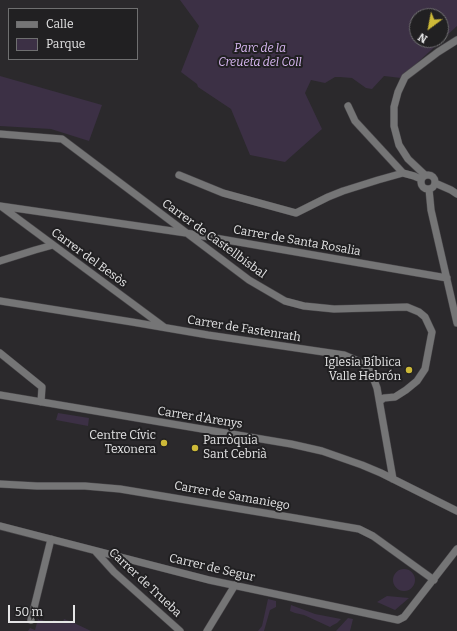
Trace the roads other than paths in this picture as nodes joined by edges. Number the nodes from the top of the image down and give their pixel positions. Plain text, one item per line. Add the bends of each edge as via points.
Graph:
1 (457, 40) edge
2 (348, 106) dead end
3 (0, 134) edge
4 (403, 173) junction
5 (179, 175) dead end
6 (423, 177) junction
7 (435, 183) junction
8 (429, 189) junction
9 (457, 194) edge
10 (0, 206) edge
11 (186, 233) junction
12 (53, 245) junction
13 (0, 261) edge
14 (447, 278) junction
15 (0, 301) edge
16 (457, 323) edge
17 (165, 328) junction
18 (0, 353) edge
19 (0, 395) edge
20 (380, 401) junction
21 (41, 402) junction
22 (393, 479) junction
23 (0, 484) edge
24 (457, 511) edge
25 (0, 526) edge
26 (52, 539) junction
27 (457, 549) edge
28 (96, 551) junction
29 (434, 580) junction
30 (235, 585) junction
31 (31, 620) dead end
32 (180, 631) edge
33 (207, 631) edge

1 - 6 street via 405,77 394,107 394,126 400,145
2 - 4 street via 355,121
3 - 11 street, Carrer de Castellbisbal via 62,139
4 - 5 street via 342,191 296,213 222,193
4 - 6 street
6 - 7 street via 428,174 432,176
6 - 8 street via 422,186
7 - 8 street
7 - 9 street
8 - 14 street via 431,210
10 - 11 street, Carrer de Santa Rosalia
10 - 12 street, Carrer del Besòs
11 - 14 street, Carrer de Santa Rosalia
11 - 20 street, Carrer de Castellbisbal via 249,280 285,301 334,309 407,307 425,317 432,332 425,369 417,381 395,398 384,398
12 - 13 street
12 - 17 street, Carrer del Besòs
14 - 16 street
15 - 17 street, Carrer de Fastenrath
17 - 20 street, Carrer de Fastenrath via 358,360 371,372
18 - 21 street via 42,387
19 - 21 street, Carrer d'Arenys
20 - 22 street, Carrer de Fastenrath
21 - 22 street, Carrer d'Arenys via 291,444 332,454
22 - 24 street, Carrer d'Arenys
23 - 29 street, Carrer de Samaniego via 120,489 359,530 373,536
25 - 26 street, Carrer de Segur
26 - 28 street, Carrer de Segur
26 - 31 street
27 - 29 street
28 - 30 street, Carrer de Segur
28 - 32 street, Carrer de Trueba via 114,572
29 - 30 street, Carrer de Segur via 404,617 398,620
30 - 33 street

